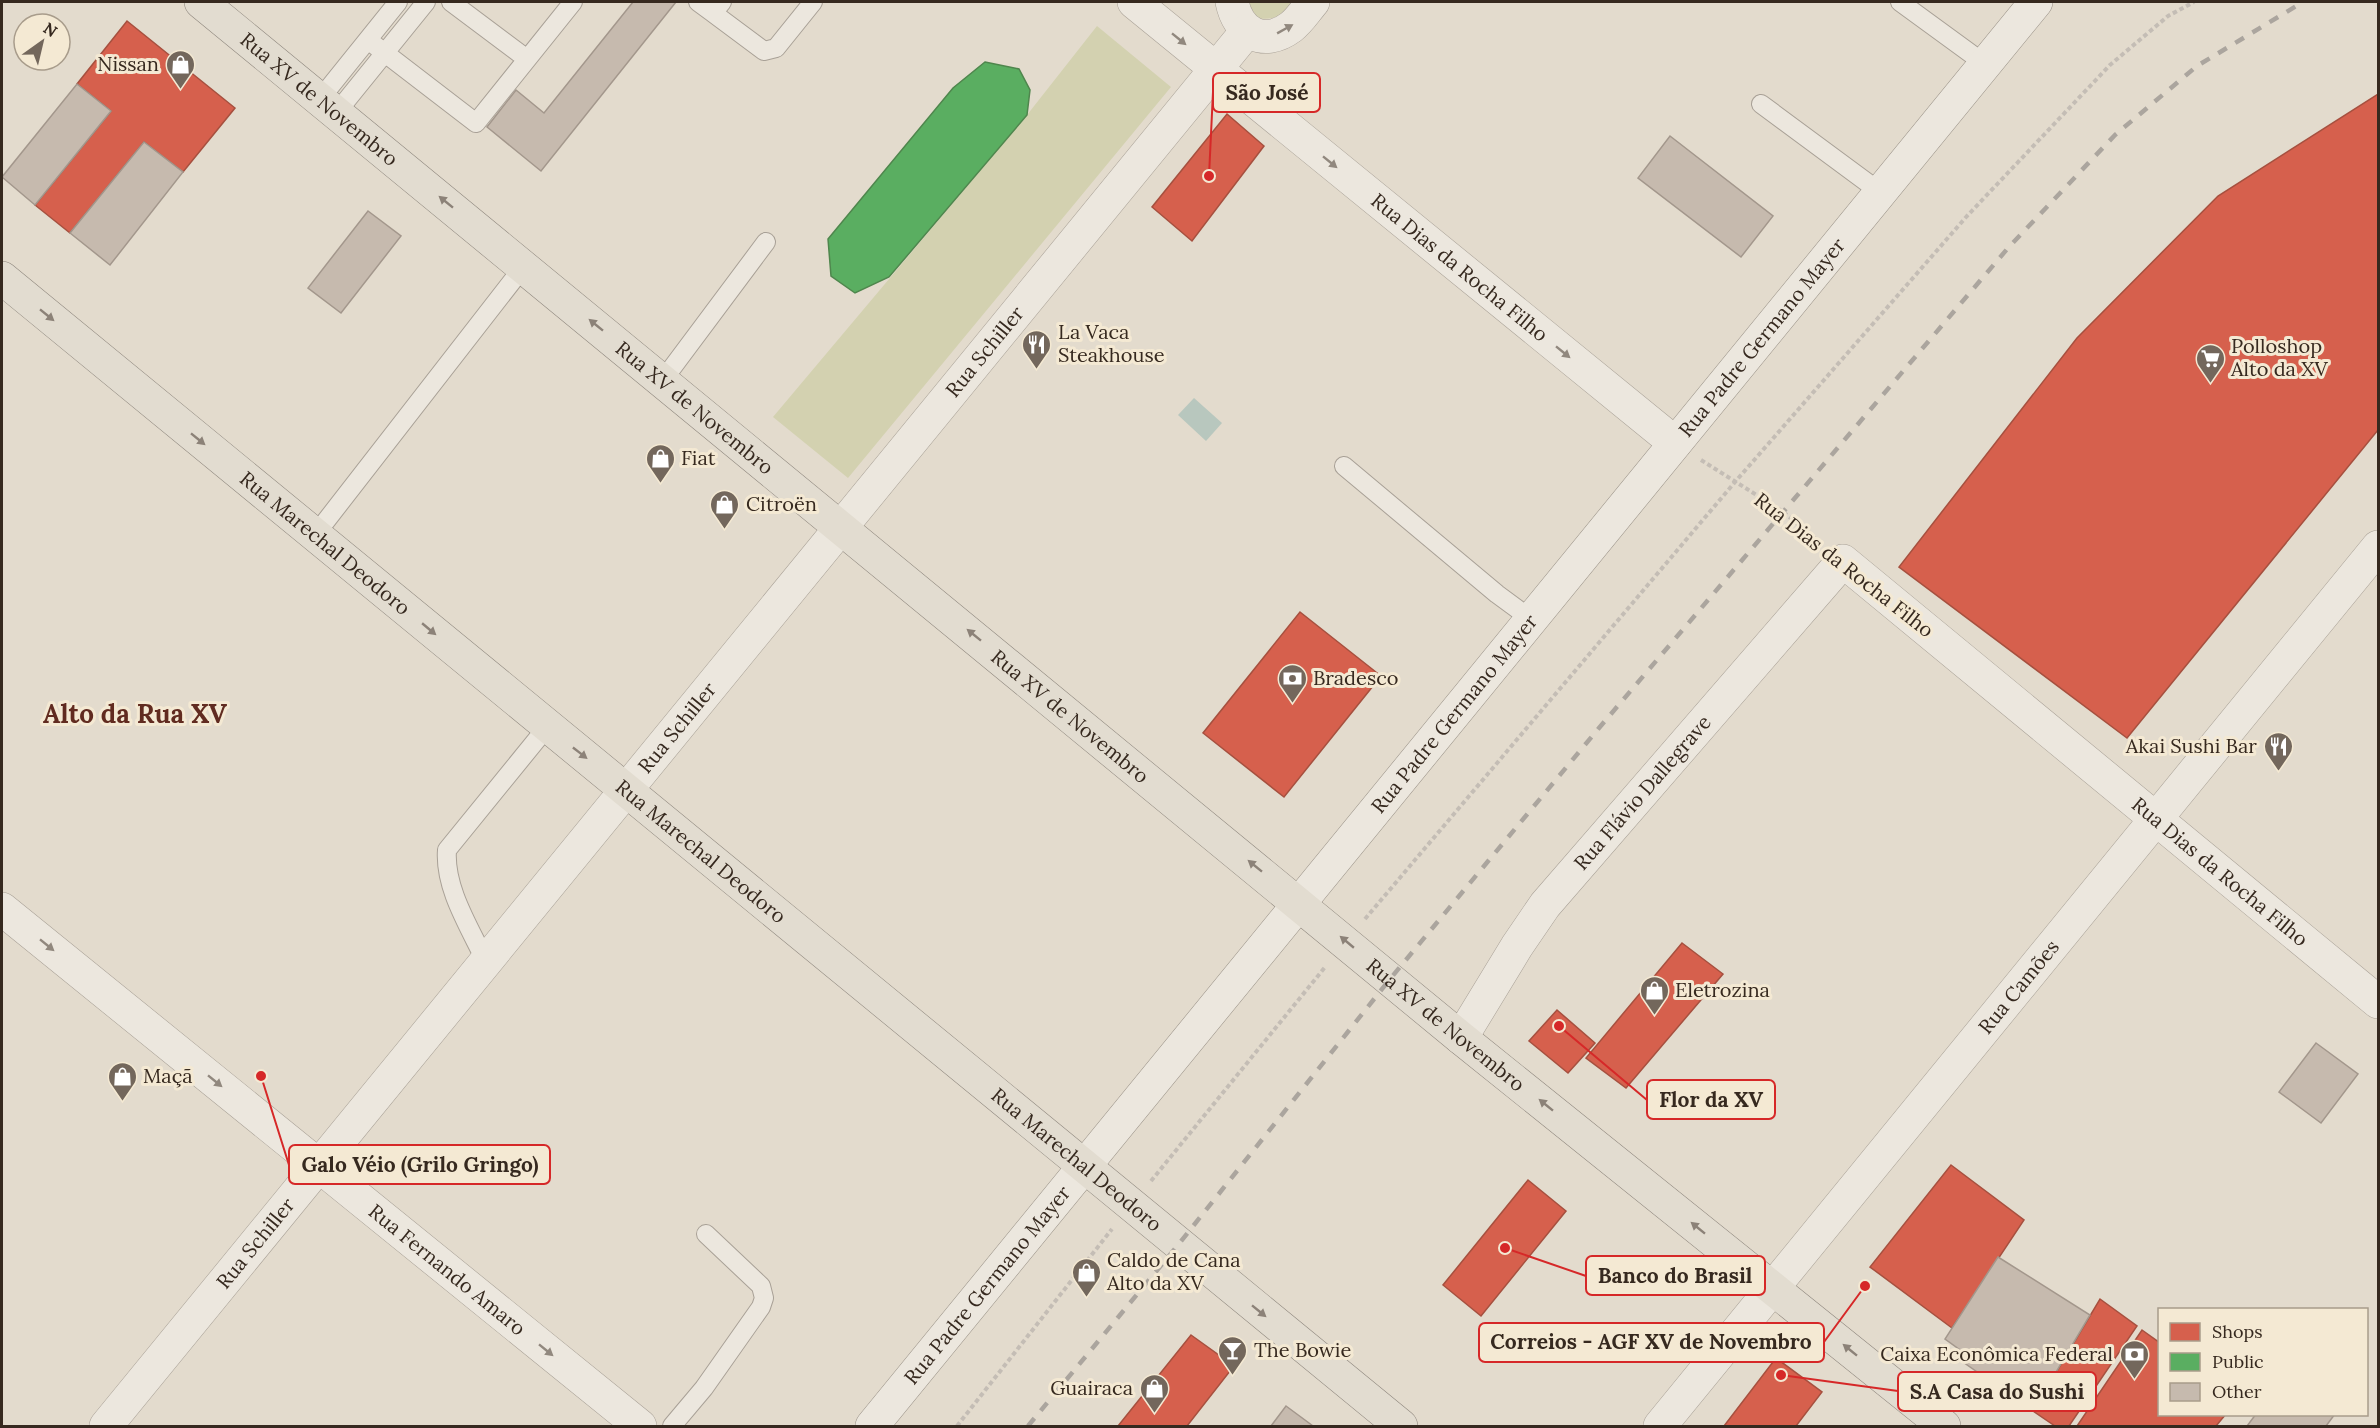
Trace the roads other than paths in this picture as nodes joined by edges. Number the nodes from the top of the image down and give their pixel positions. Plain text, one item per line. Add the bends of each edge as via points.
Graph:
1 (201, 2) edge
2 (398, 2) edge
3 (426, 2) edge
4 (451, 2) edge
5 (698, 2) edge
6 (813, 2) edge
7 (1134, 2) edge
8 (1232, 2) edge
9 (1313, 2) edge
10 (1900, 2) edge
11 (2036, 2) edge
12 (568, 3) edge
13 (717, 7) edge
14 (1247, 31) junction
15 (368, 40) junction
16 (384, 53) junction
17 (527, 59) junction
18 (1985, 64) junction
19 (1216, 69) junction
20 (1761, 104) dead end
21 (328, 106) junction
22 (1880, 192) junction
23 (766, 242) dead end
24 (524, 266) junction
25 (2, 278) edge
26 (663, 380) junction
27 (1675, 443) junction
28 (1344, 466) dead end
29 (842, 526) junction
30 (315, 535) junction
31 (2379, 547) edge
32 (1843, 561) joint
33 (1532, 619) junction
34 (547, 727) junction
35 (627, 789) junction
36 (2156, 819) junction
37 (1300, 903) junction
38 (2, 909) edge
39 (486, 962) junction
40 (2379, 1002) edge
41 (1461, 1038) junction
42 (319, 1166) junction
43 (1084, 1168) junction
44 (706, 1234) dead end
45 (1773, 1288) junction
46 (106, 1426) edge
47 (640, 1426) edge
48 (672, 1426) edge
49 (872, 1426) edge
50 (1401, 1426) edge
51 (1659, 1426) edge
52 (1944, 1426) edge

1 - 21 main road, Rua XV de Novembro
2 - 15 lane
3 - 16 lane
4 - 17 lane
5 - 13 lane
6 - 13 lane via 776,48 769,51 764,51
7 -> 19 street, Rua Dias da Rocha Filho
8 - 14 street via 1236,19
14 -> 9 street via 1264,36 1281,33
10 - 18 lane
11 - 18 street, Rua Padre Germano Mayer
12 - 17 lane
14 - 19 street, Rua Schiller
15 - 16 lane
15 - 21 lane
16 - 17 lane via 476,123
16 - 21 lane
18 - 22 street, Rua Padre Germano Mayer
19 -> 27 street, Rua Dias da Rocha Filho
19 - 29 street, Rua Schiller
20 - 22 lane
24 -> 21 main road, Rua XV de Novembro
22 - 27 street, Rua Padre Germano Mayer
23 - 26 lane
26 -> 24 main road, Rua XV de Novembro
24 - 30 lane
25 -> 30 main road, Rua Marechal Deodoro
26 - 29 main road, Rua XV de Novembro
27 - 33 street, Rua Padre Germano Mayer
28 - 33 lane
29 - 35 street, Rua Schiller
37 -> 29 main road, Rua XV de Novembro
30 -> 34 main road, Rua Marechal Deodoro
31 - 36 street, Rua Camões
32 - 36 street, Rua Dias da Rocha Filho
32 - 41 street, Rua Flávio Dallegrave via 1545,905
33 - 37 street, Rua Padre Germano Mayer
34 -> 35 main road, Rua Marechal Deodoro
34 - 39 lane via 447,850 446,862 458,903
35 - 39 street, Rua Schiller
35 - 43 main road, Rua Marechal Deodoro
36 - 40 street, Rua Dias da Rocha Filho
36 - 45 street, Rua Camões
41 -> 37 main road, Rua XV de Novembro
37 - 43 street, Rua Padre Germano Mayer
38 -> 42 street, Rua Fernando Amaro
39 - 42 street, Rua Schiller
45 -> 41 main road, Rua XV de Novembro
42 - 46 street, Rua Schiller
42 -> 47 street, Rua Fernando Amaro
43 - 49 street, Rua Padre Germano Mayer
43 -> 50 main road, Rua Marechal Deodoro
44 - 48 lane via 761,1286 764,1298 710,1379
45 - 51 street, Rua Camões
52 -> 45 main road, Rua XV de Novembro

